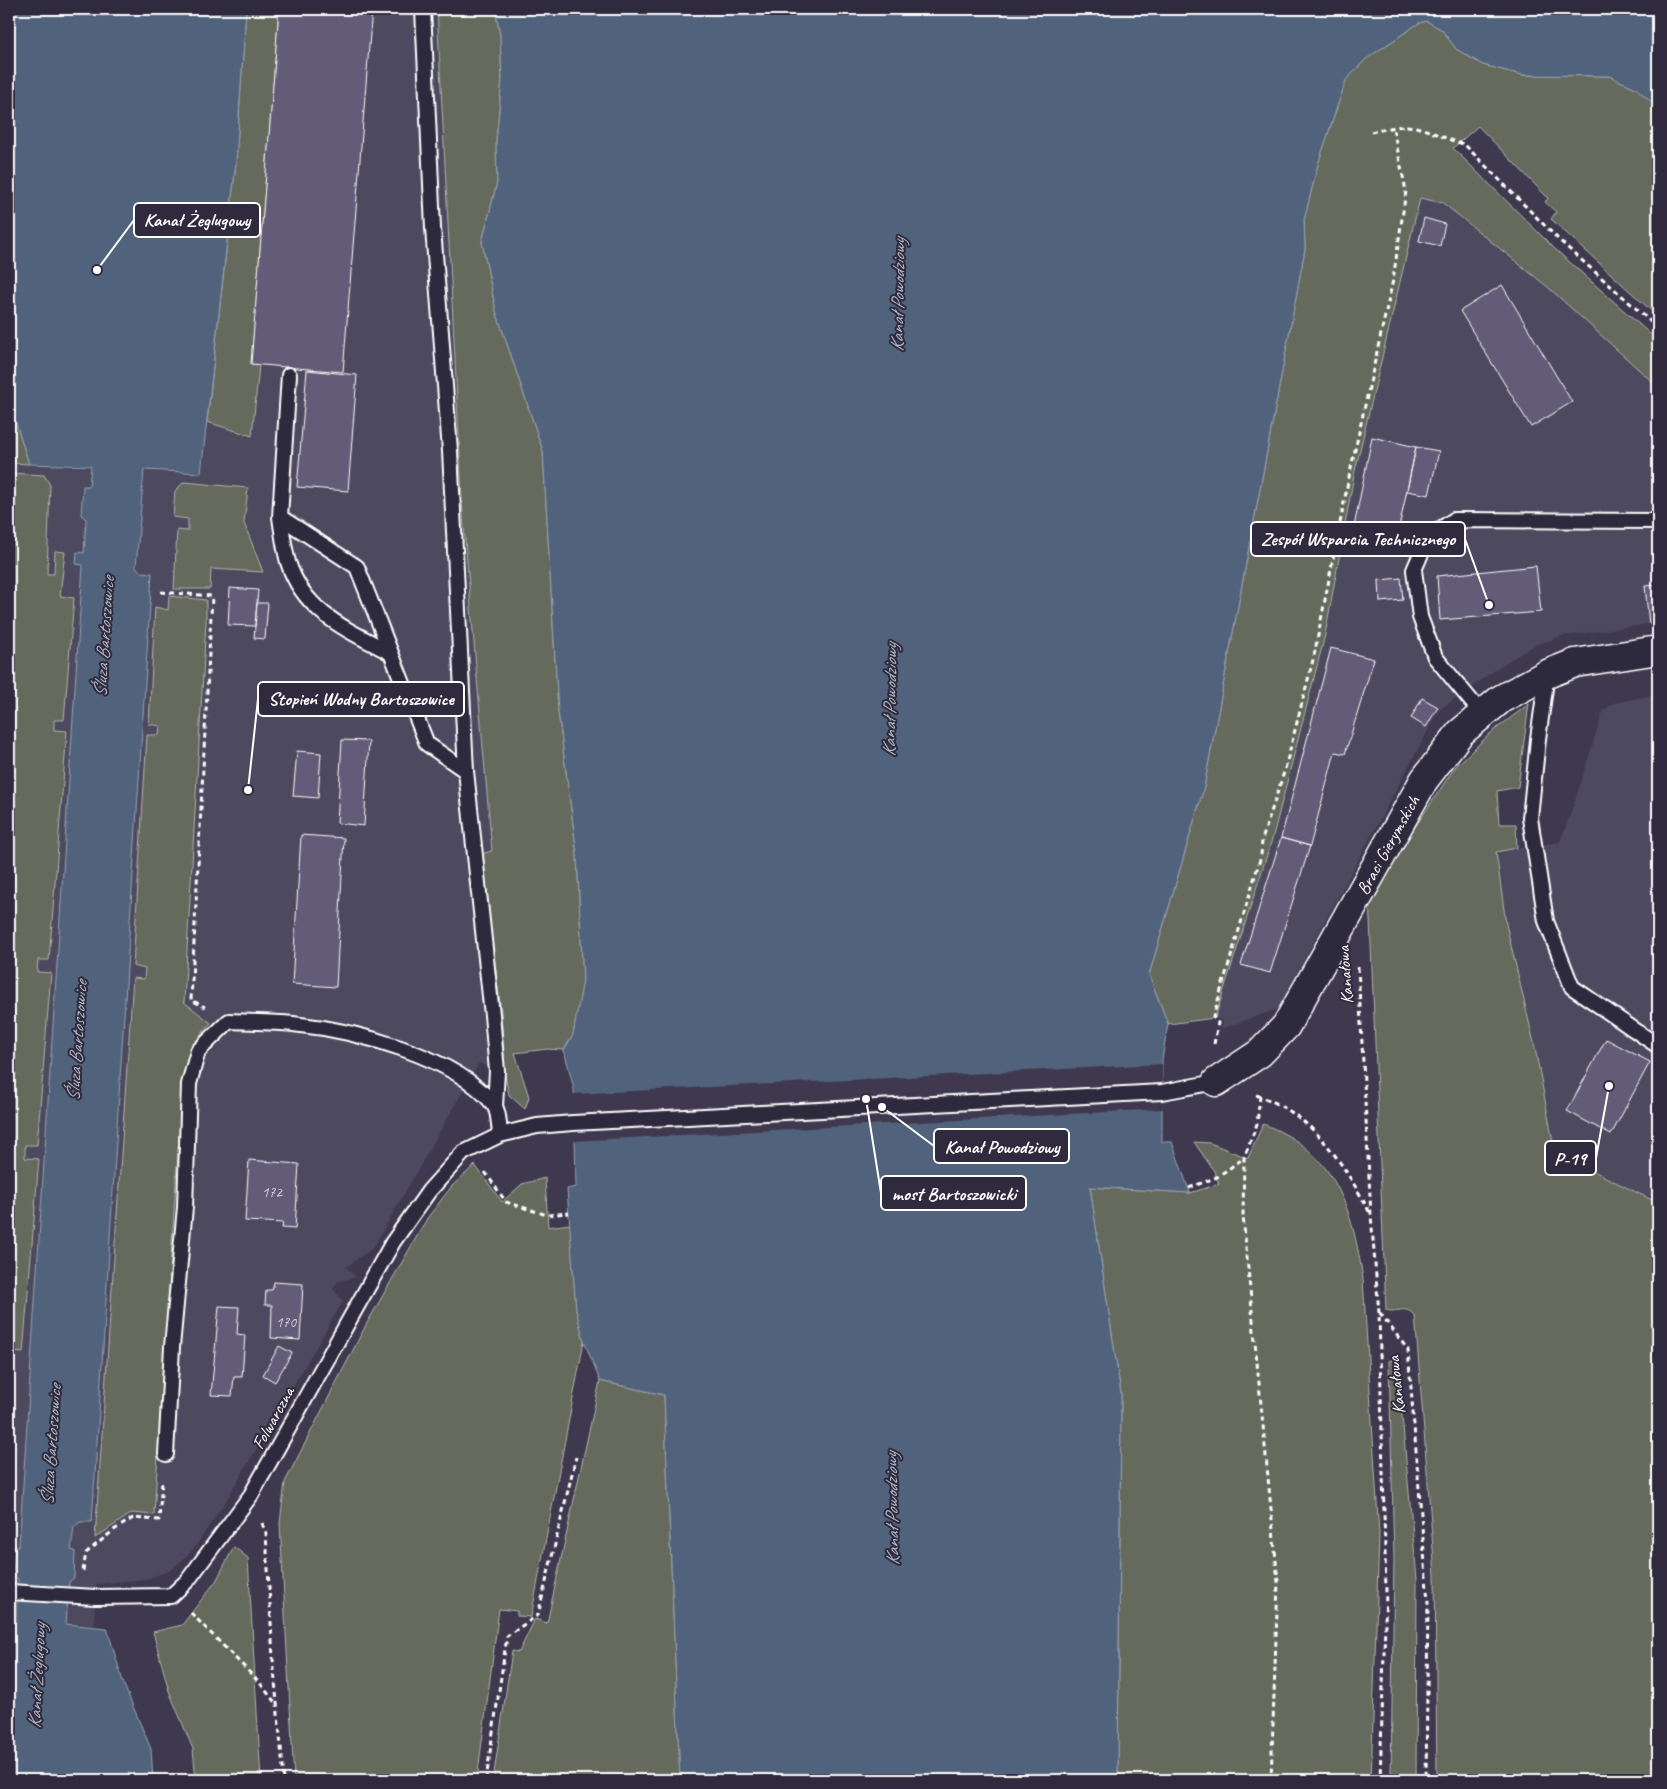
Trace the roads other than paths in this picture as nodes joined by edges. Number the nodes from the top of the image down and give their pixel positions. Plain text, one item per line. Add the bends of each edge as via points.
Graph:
1 (423, 9) edge
2 (289, 375) dead end
3 (280, 517) junction
4 (1658, 521) edge
5 (1658, 650) edge
6 (391, 653) junction
7 (1547, 674) junction
8 (1482, 714) junction
9 (466, 771) junction
10 (1658, 1046) edge
11 (1216, 1082) joint
12 (495, 1107) junction
13 (573, 1123) joint
14 (500, 1134) junction
15 (166, 1454) road end
16 (9, 1592) edge

1 - 9 lane
2 - 3 lane
3 - 6 lane via 357,567
3 - 6 lane via 288,563 305,596 330,620
4 - 8 lane via 1454,520 1428,537 1414,570 1420,617 1435,657
5 - 7 street, Braci Gierymskich via 1575,663
6 - 9 lane via 427,744
7 - 8 street, Braci Gierymskich via 1501,699
7 - 10 lane via 1530,818 1546,921 1572,987
8 - 11 street, Braci Gierymskich via 1460,733 1424,780 1286,1026 1260,1053
9 - 12 lane via 497,1072
11 - 13 lane, Braci Gierymskich via 1162,1092
12 - 14 lane
12 - 15 lane via 469,1080 429,1059 364,1037 294,1024 229,1021 198,1051 188,1084 185,1207
13 - 14 lane, Folwarczna
14 - 16 lane, Folwarczna via 463,1153 429,1191 394,1242 251,1495 188,1580 171,1596 95,1597

